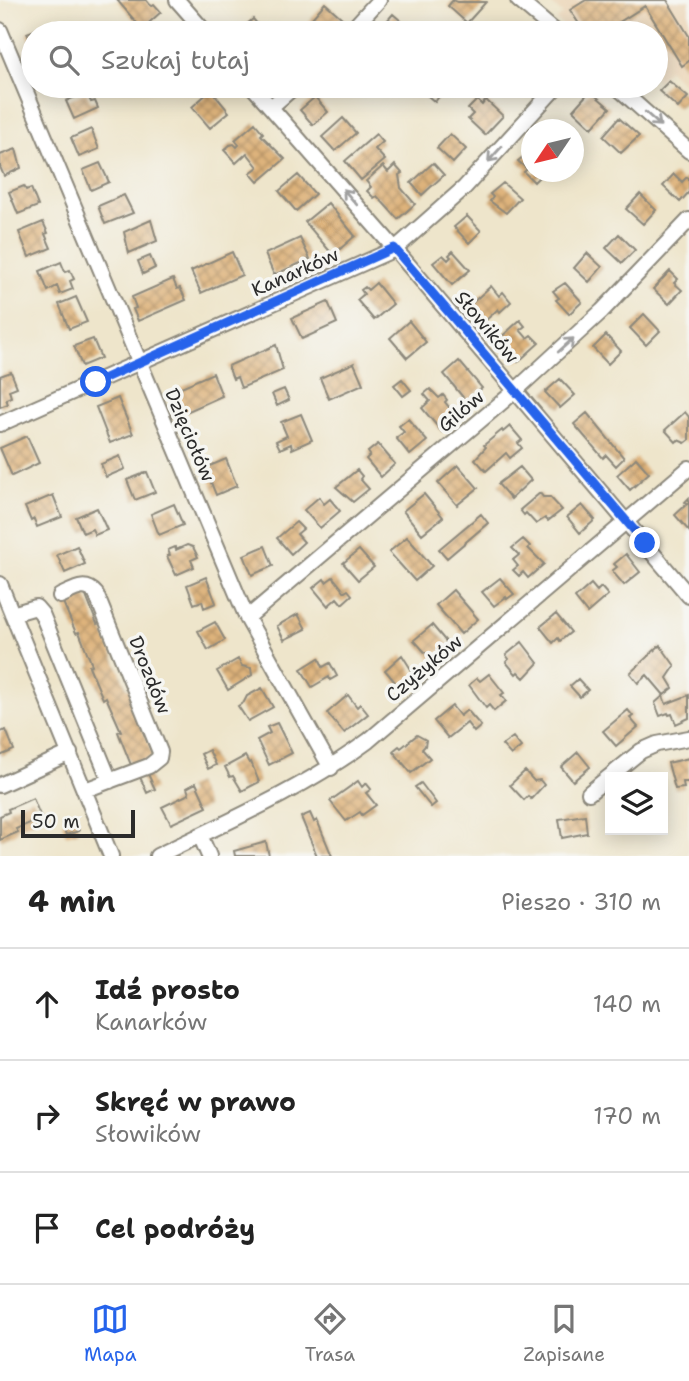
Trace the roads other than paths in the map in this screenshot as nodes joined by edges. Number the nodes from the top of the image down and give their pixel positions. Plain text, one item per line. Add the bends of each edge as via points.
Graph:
1 (177, 0) edge
2 (379, 0) edge
3 (518, 0) edge
4 (195, 21) edge
5 (360, 21) edge
6 (543, 21) edge
7 (0, 30) edge
8 (21, 80) edge
9 (28, 98) edge
10 (263, 98) edge
11 (281, 98) edge
12 (546, 98) edge
13 (629, 98) edge
14 (271, 107) junction
15 (689, 151) edge
16 (689, 220) edge
17 (394, 248) junction
18 (139, 363) junction
19 (515, 391) junction
20 (0, 424) edge
21 (689, 468) edge
22 (626, 522) junction
23 (0, 584) edge
24 (60, 596) dead end
25 (689, 596) edge
26 (12, 614) junction
27 (247, 618) junction
28 (689, 738) edge
29 (70, 753) junction
30 (331, 768) junction
31 (110, 781) junction
32 (0, 785) edge
33 (85, 790) junction
34 (589, 793) dead end
35 (200, 835) junction
36 (111, 856) edge
37 (157, 856) edge
38 (209, 856) edge

1 - 4 street
2 - 5 street
3 - 6 street
7 - 8 street, Dzięciołów
9 - 18 street, Dzięciołów
10 - 14 street, Słowików
11 - 14 street
12 -> 17 street, Kanarków via 464,188
13 -> 15 street
17 -> 14 street, Słowików
19 -> 16 street, Gilów via 602,311
17 - 18 street, Kanarków
17 - 19 street, Słowików
18 - 20 street, Kanarków
18 - 27 street, Dzięciołów
19 - 22 street, Słowików
19 - 27 street, Gilów
21 - 22 street, Czyżyków
22 - 25 street, Słowików
22 - 30 street, Czyżyków
23 - 26 street
24 - 31 street, Drozdów via 84,586 96,594 160,752 149,766
26 - 29 street
26 - 31 street via 36,607 42,614
27 - 30 street, Dzięciołów
28 - 34 street via 640,751
29 - 32 street
29 - 33 street
30 - 35 street, Czyżyków
31 - 33 street, Drozdów
33 - 36 street
35 - 37 street, Czyżyków
35 - 38 street

